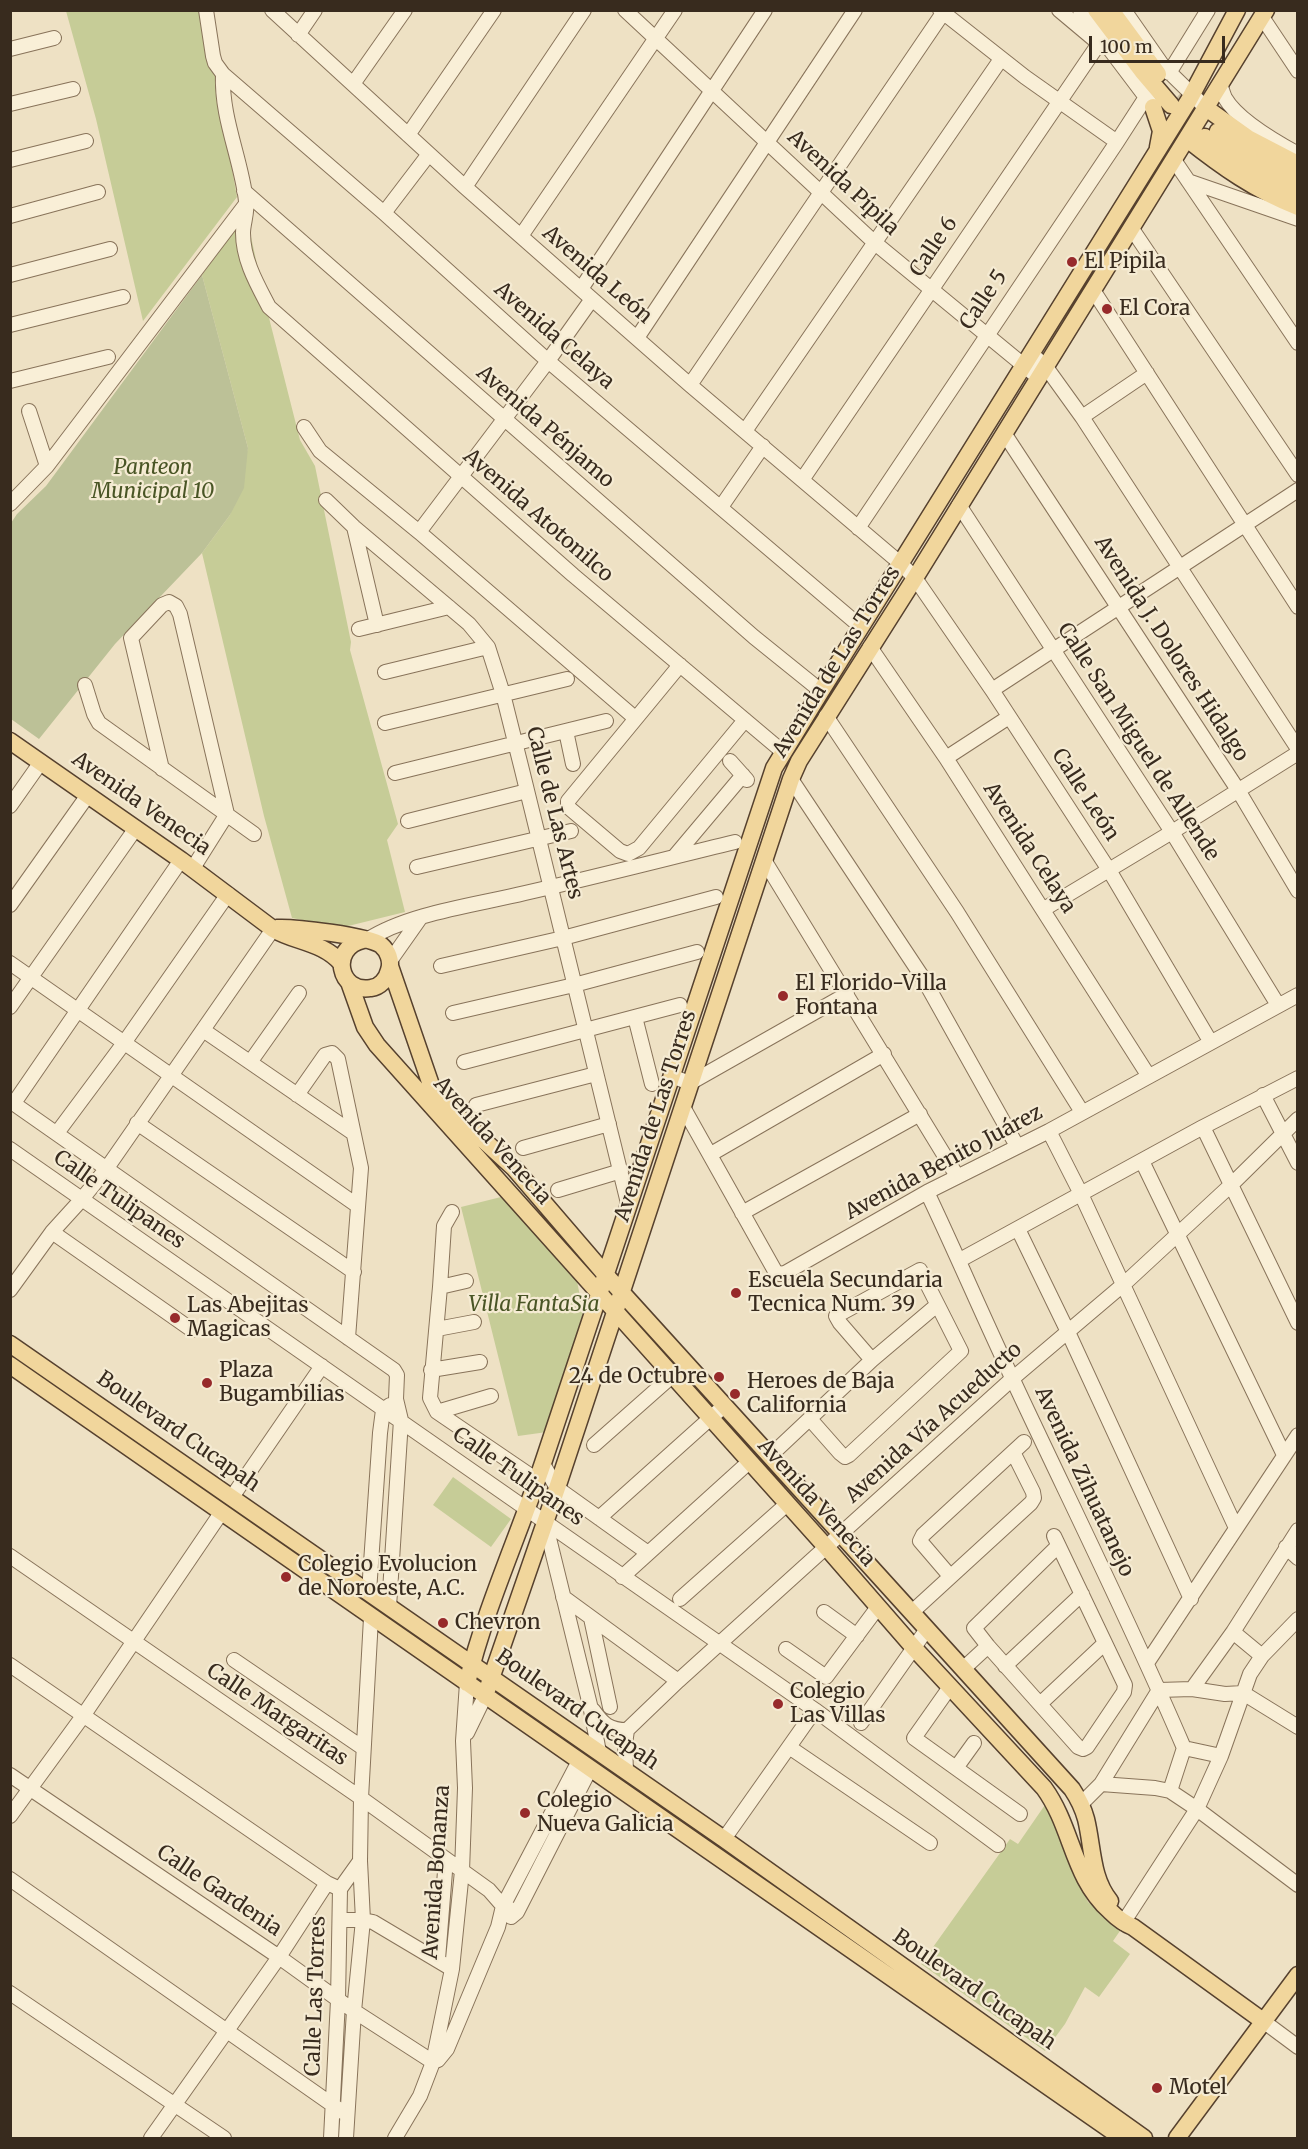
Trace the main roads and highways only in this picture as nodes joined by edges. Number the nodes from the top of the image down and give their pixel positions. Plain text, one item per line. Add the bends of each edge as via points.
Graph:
1 (1096, 10) edge
2 (1111, 10) edge
3 (1236, 10) edge
4 (1264, 14) edge
5 (1180, 99) junction
6 (1150, 102) road end
7 (1206, 108) junction
8 (1187, 139) junction
9 (1156, 153) junction
10 (1298, 164) edge
11 (1298, 178) edge
12 (1298, 192) edge
13 (1298, 207) edge
14 (10, 741) edge
15 (273, 929) junction
16 (365, 940) junction
17 (341, 963) junction
18 (390, 963) junction
19 (349, 982) junction
20 (605, 1274) junction
21 (621, 1292) junction
22 (598, 1293) junction
23 (615, 1311) junction
24 (10, 1344) edge
25 (10, 1365) edge
26 (472, 1664) junction
27 (491, 1678) junction
28 (467, 1683) junction
29 (485, 1696) junction
30 (1091, 1844) junction
31 (1072, 1851) junction
32 (1127, 1923) junction
33 (1298, 1975) edge
34 (1263, 2022) junction
35 (1122, 2139) edge
36 (1144, 2139) edge
37 (1177, 2139) edge

1 - 5 main road via 1142,71
2 - 5 main road
3 - 5 main road, Avenida de Las Torres
4 - 7 main road, Avenida de Las Torres
5 - 9 main road, Avenida de Las Torres via 1173,126
6 - 9 main road via 1161,136
7 - 8 main road, Avenida de Las Torres
7 - 10 main road via 1248,138
8 - 13 main road via 1231,173
8 - 21 main road, Avenida de Las Torres via 799,761
9 - 20 main road, Avenida de Las Torres via 774,768
11 - 12 main road via 1209,132 1253,171
14 - 15 main road, Avenida Venecia
15 - 16 main road via 290,927
15 - 17 main road, Avenida Venecia via 330,951
16 - 17 main road via 347,948
16 - 18 main road via 383,948
17 - 19 main road
18 - 19 main road via 384,981 375,987 364,989
18 - 20 main road, Avenida Venecia via 431,1085 453,1114 514,1168
19 - 22 main road, Avenida Venecia via 365,1027 377,1045
20 - 21 main road, Avenida Venecia
20 - 22 main road, Avenida de Las Torres
21 - 23 main road, Avenida de Las Torres
21 - 30 main road, Avenida Venecia via 1072,1789 1086,1817
22 - 23 main road, Avenida Venecia
22 - 26 main road, Avenida de Las Torres
23 - 27 main road, Avenida de Las Torres
23 - 31 main road, Avenida Venecia via 914,1648 1044,1788 1056,1807
24 - 26 main road, Boulevard Cucapah
25 - 28 main road, Boulevard Cucapah
26 - 27 main road, Boulevard Cucapah
26 - 28 main road, Avenida de Las Torres
27 - 29 main road, Avenida de Las Torres
27 - 36 main road, Boulevard Cucapah
28 - 29 main road, Boulevard Cucapah
29 - 35 main road, Boulevard Cucapah
30 - 31 main road via 1083,1851
30 - 32 main road, Avenida Venecia via 1101,1886
31 - 32 main road, Avenida Venecia via 1089,1889
32 - 34 main road
33 - 34 main road
34 - 37 main road

